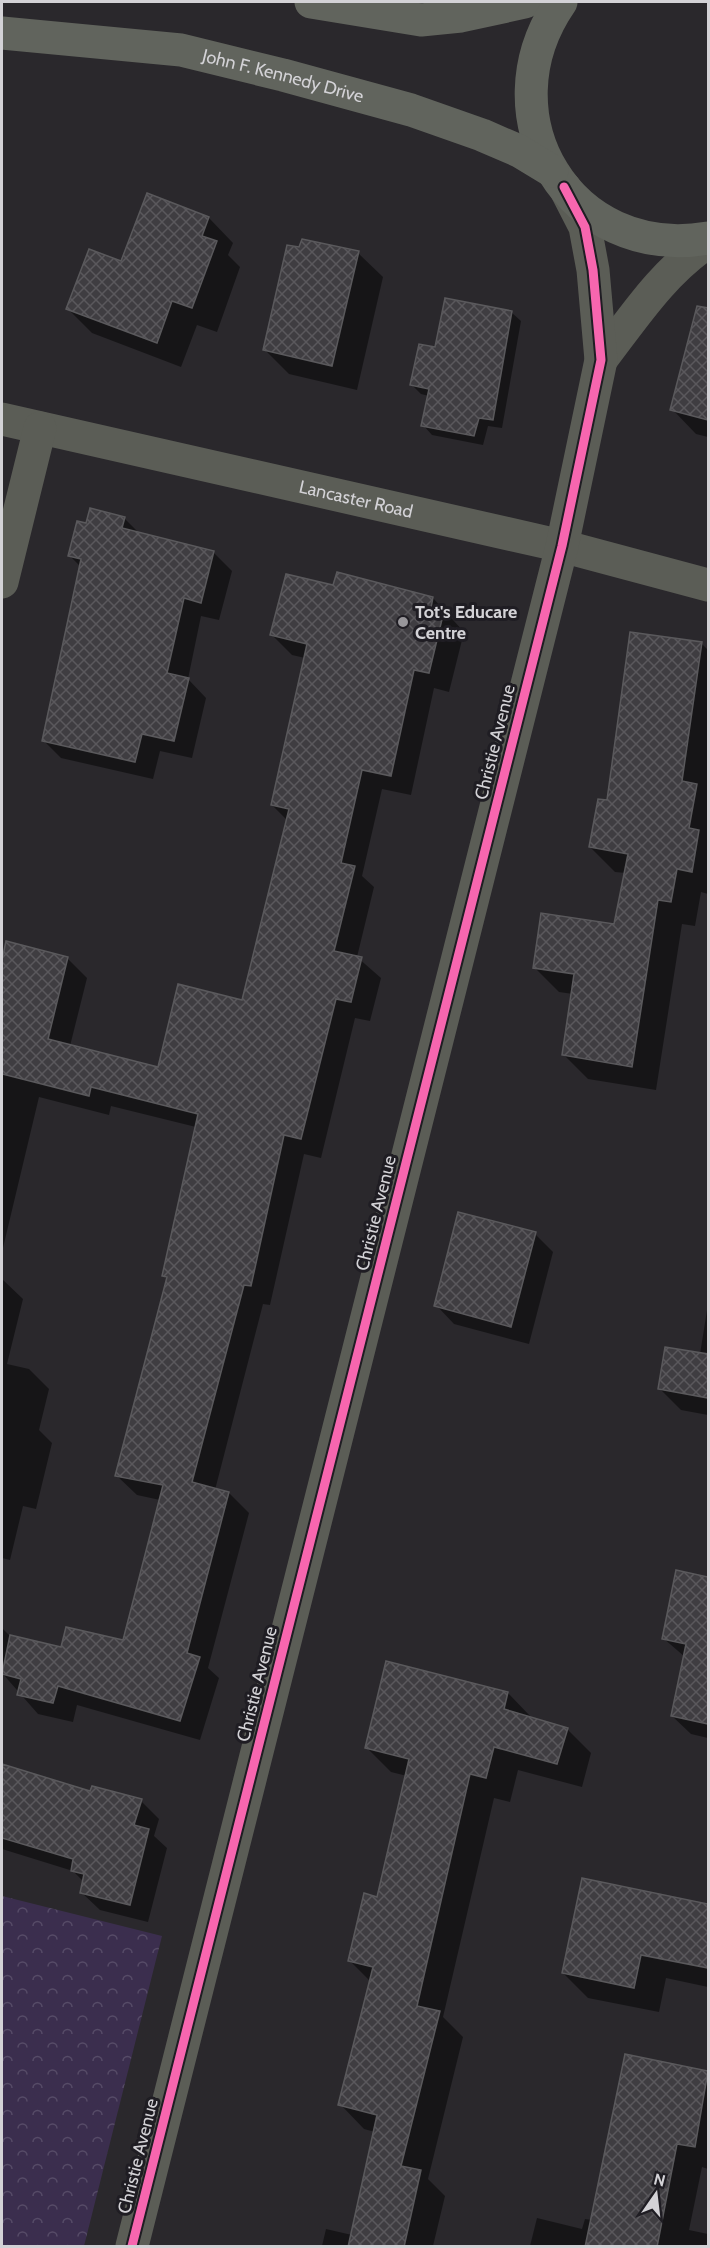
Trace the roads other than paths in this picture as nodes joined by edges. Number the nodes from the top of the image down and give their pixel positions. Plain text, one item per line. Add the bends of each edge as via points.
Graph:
1 (311, 2) edge
2 (525, 2) edge
3 (561, 2) edge
4 (2, 33) edge
5 (558, 179) junction
6 (708, 240) edge
7 (601, 360) junction
8 (2, 419) edge
9 (40, 428) junction
10 (562, 546) junction
11 (2, 582) edge
12 (708, 585) edge
13 (132, 2247) edge

1 - 2 highway via 421,20
3 - 5 highway, John F. Kennedy Drive via 538,42 530,88 536,137
4 - 5 highway, John F. Kennedy Drive via 181,50 238,64 411,110 482,135 519,151
5 - 6 highway, John F. Kennedy Drive via 601,219 639,237
5 - 7 street, Christie Avenue via 585,227
6 - 7 street, Christie Avenue via 658,284
7 - 10 street, Christie Avenue
8 - 9 street, Lancaster Road
9 - 10 street, Lancaster Road
9 - 11 street
10 - 12 street, Lancaster Road
10 - 13 street, Christie Avenue

